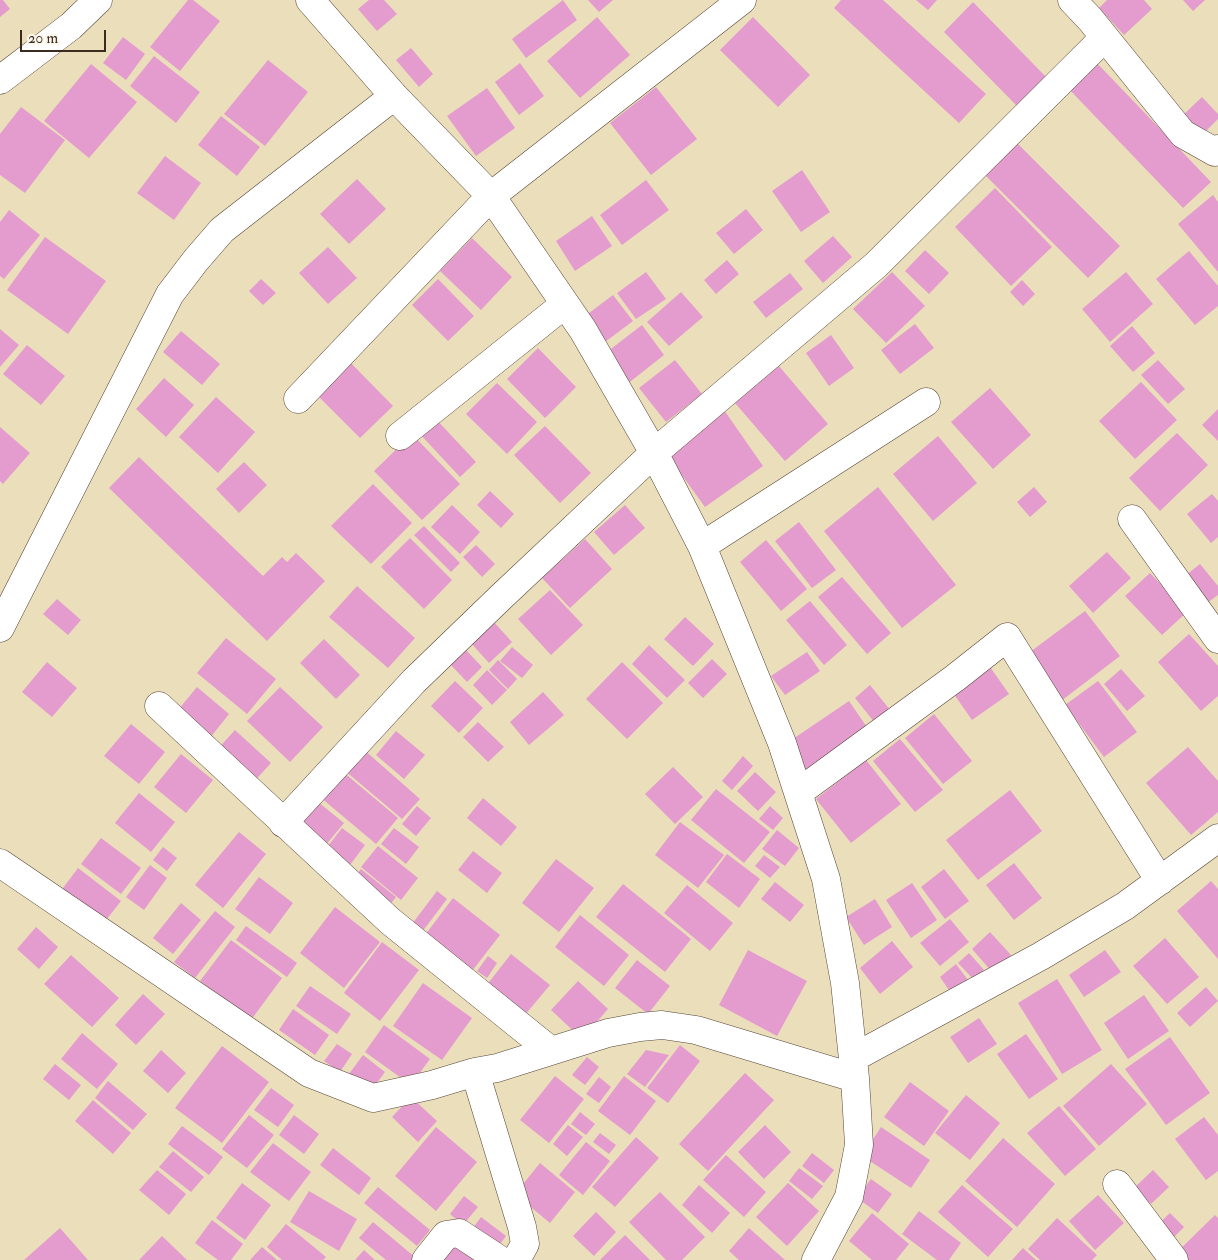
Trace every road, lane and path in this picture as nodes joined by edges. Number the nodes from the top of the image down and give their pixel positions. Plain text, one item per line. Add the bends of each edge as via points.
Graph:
1 (98, 0) edge
2 (310, 0) edge
3 (742, 0) edge
4 (1072, 0) edge
5 (1104, 38) junction
6 (0, 80) edge
7 (394, 96) junction
8 (1218, 149) edge
9 (491, 196) junction
10 (565, 304) junction
11 (298, 399) dead end
12 (926, 402) dead end
13 (400, 436) dead end
14 (654, 454) junction
15 (1132, 519) dead end
16 (702, 546) junction
17 (0, 628) edge
18 (1218, 639) edge
19 (159, 706) dead end
20 (799, 792) junction
21 (283, 823) junction
22 (1218, 838) edge
23 (0, 863) edge
24 (1160, 881) junction
25 (551, 1051) junction
26 (854, 1068) junction
27 (475, 1072) junction
28 (1117, 1184) dead end
29 (426, 1260) edge
30 (500, 1260) edge
31 (516, 1260) edge
32 (816, 1260) edge
33 (1174, 1260) edge

1 - 6 street via 72,26
2 - 7 street
3 - 9 street
4 - 5 street
5 - 8 street via 1183,134 1215,152
5 - 14 street via 876,265
7 - 9 street
7 - 17 street via 222,230 170,294
9 - 10 street
9 - 11 street
10 - 13 street
10 - 14 street
12 - 16 street
14 - 16 street
14 - 21 street via 414,681
15 - 18 street
16 - 20 street
19 - 21 street
20 - 24 street via 1007,636
20 - 26 street via 826,879 845,984
21 - 25 street via 390,921
22 - 24 street
23 - 27 street via 309,1074 372,1098
24 - 26 street via 1125,906
25 - 26 street via 608,1033 662,1025 696,1030
25 - 27 street
26 - 32 street via 859,1145 849,1197
27 - 31 street via 522,1227 525,1244
28 - 33 street
29 - 30 street via 446,1235 458,1232

